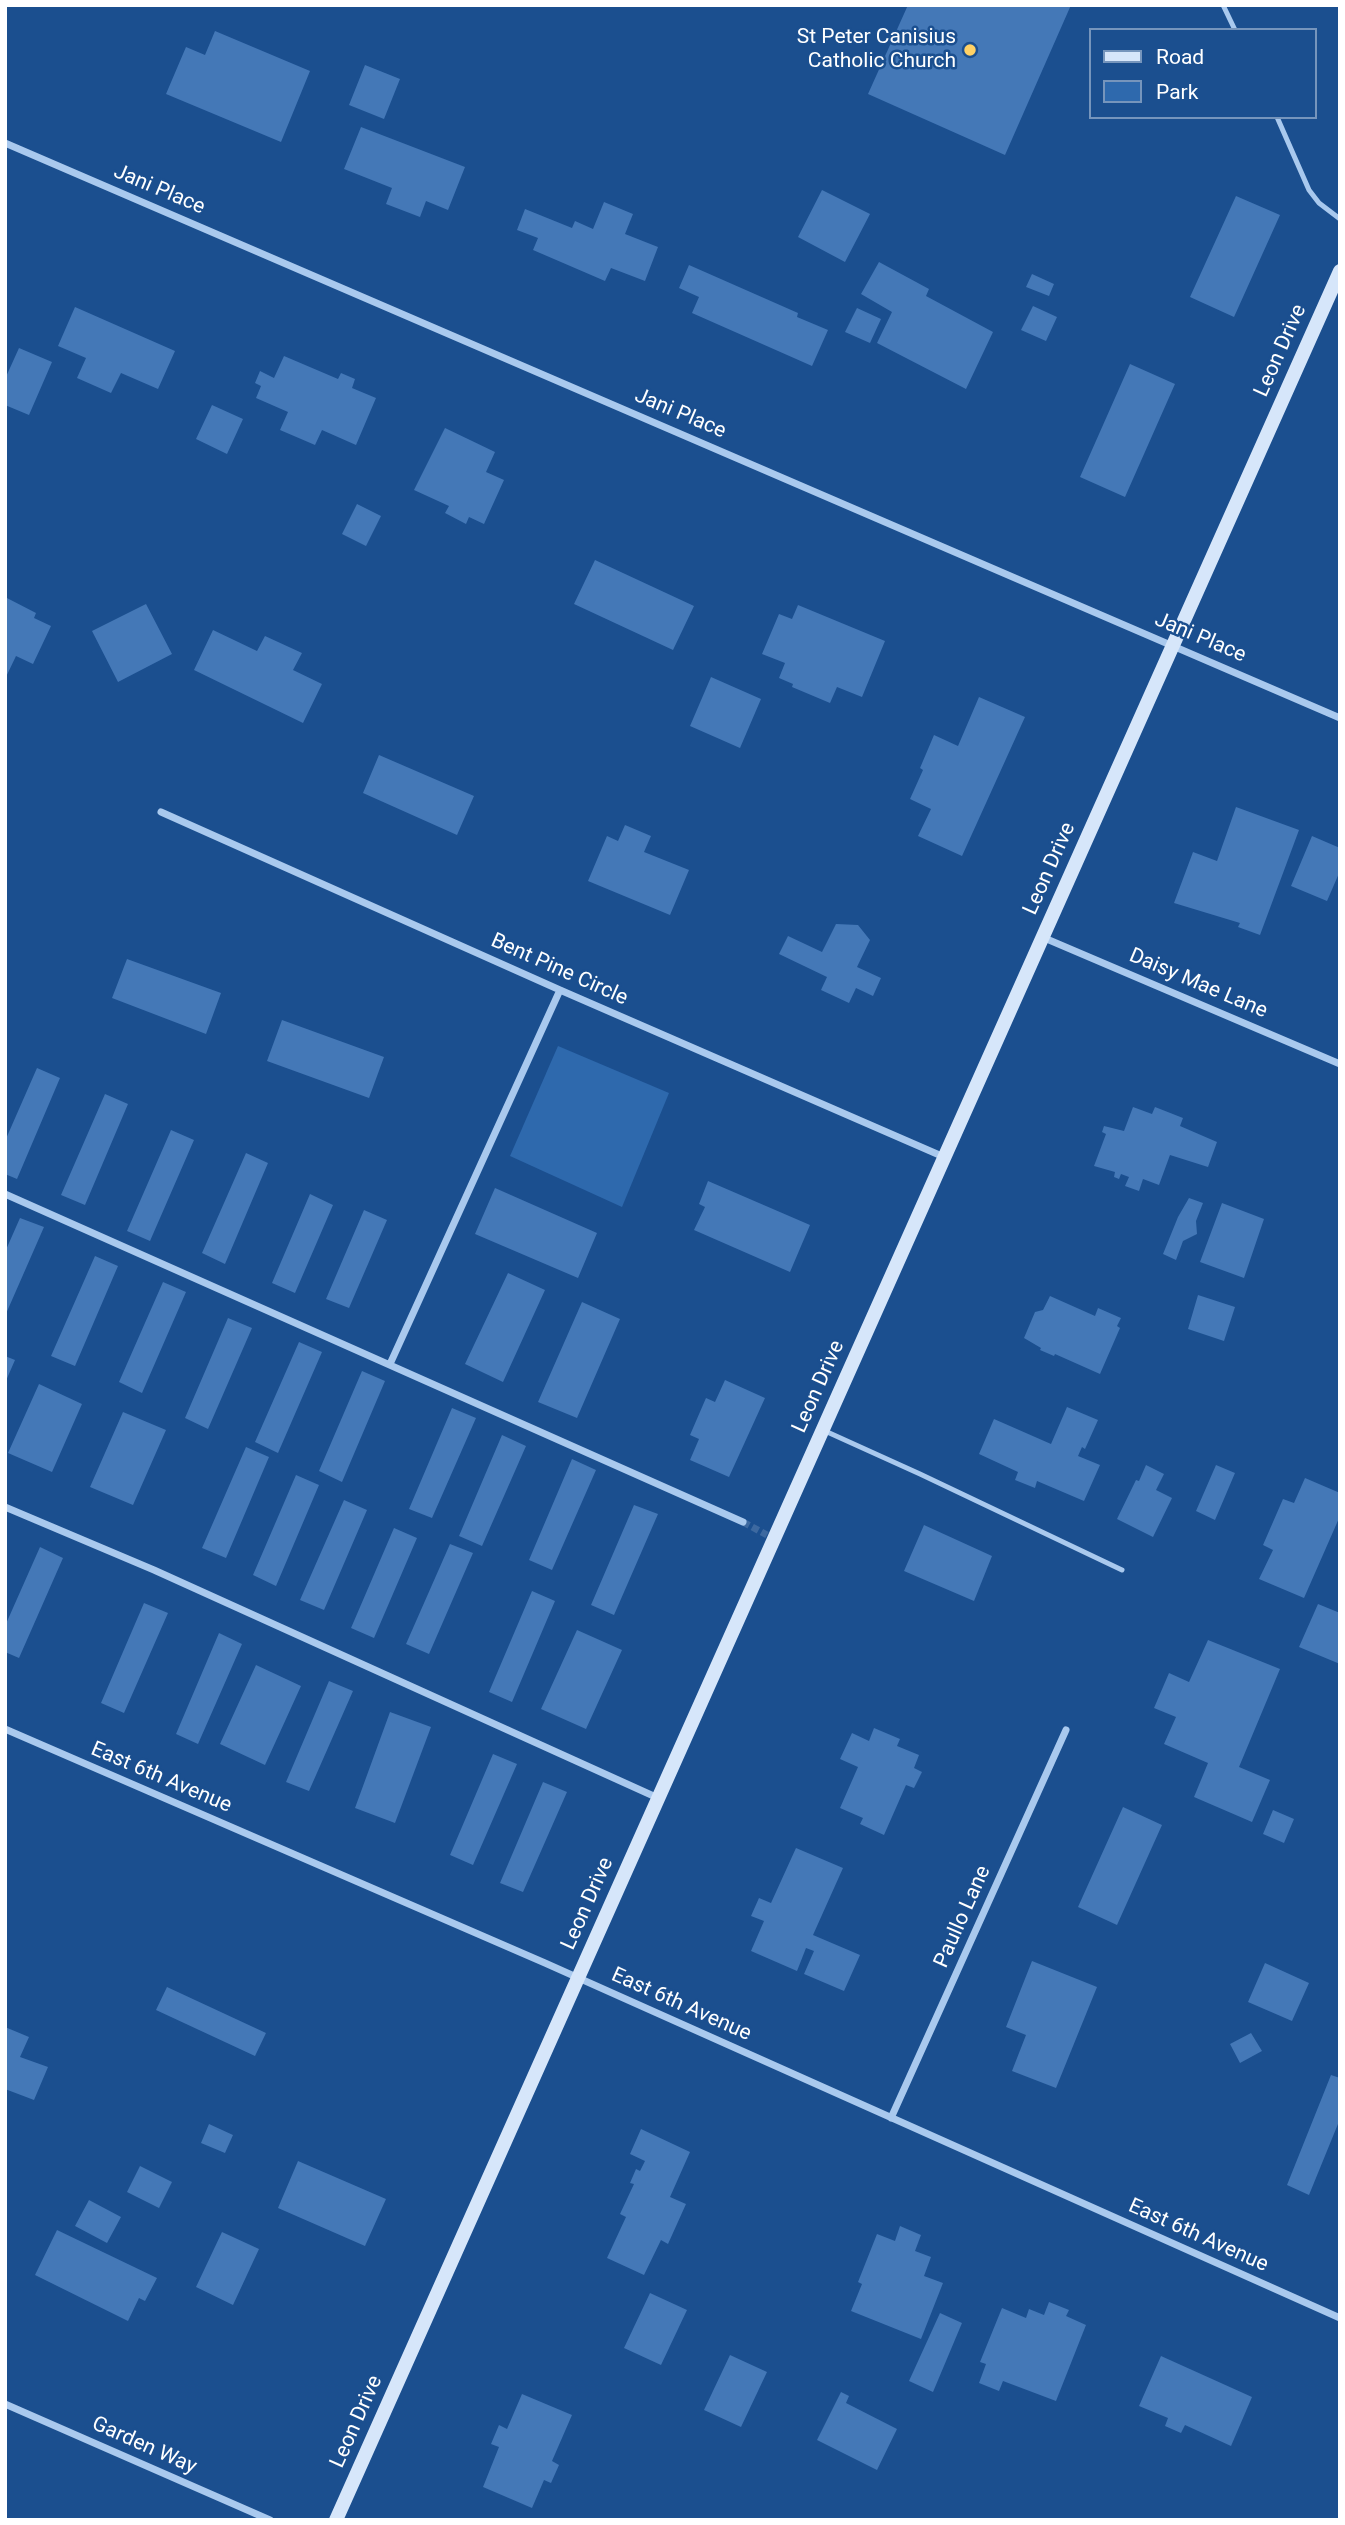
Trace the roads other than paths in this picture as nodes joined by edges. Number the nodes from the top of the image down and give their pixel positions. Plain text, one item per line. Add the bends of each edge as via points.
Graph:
1 (1223, 5) edge
2 (1234, 28) edge
3 (1278, 119) edge
4 (5, 143) edge
5 (1340, 219) edge
6 (1340, 271) edge
7 (1172, 645) junction
8 (1340, 718) edge
9 (161, 812) dead end
10 (1042, 937) junction
11 (560, 990) junction
12 (1340, 1064) edge
13 (944, 1157) junction
14 (5, 1194) edge
15 (390, 1364) junction
16 (822, 1430) junction
17 (5, 1507) edge
18 (743, 1522) tunnel mouth
19 (1122, 1570) dead end
20 (5, 1729) edge
21 (1066, 1730) dead end
22 (658, 1798) junction
23 (577, 1978) junction
24 (891, 2118) junction
25 (1340, 2318) edge
26 (5, 2404) edge
27 (270, 2520) edge
28 (336, 2520) edge

1 - 2 lane
3 - 5 lane via 1309,190
4 - 7 street, Jani Place
6 - 7 street, Leon Drive
7 - 8 street, Jani Place
7 - 10 street, Leon Drive
9 - 11 street, Bent Pine Circle
10 - 12 street, Daisy Mae Lane
10 - 13 street, Leon Drive
11 - 13 street, Bent Pine Circle
11 - 15 street
13 - 16 street, Leon Drive
14 - 15 street
15 - 18 street
16 - 19 lane
16 - 22 street, Leon Drive via 770,1537
17 - 22 street
20 - 23 street, East 6th Avenue
21 - 24 street, Paullo Lane
22 - 23 street, Leon Drive
23 - 24 street, East 6th Avenue
23 - 28 street, Leon Drive
24 - 25 street, East 6th Avenue
26 - 27 street, Garden Way

